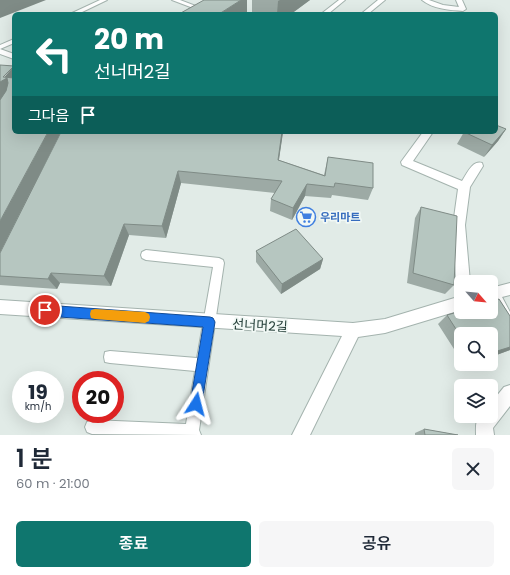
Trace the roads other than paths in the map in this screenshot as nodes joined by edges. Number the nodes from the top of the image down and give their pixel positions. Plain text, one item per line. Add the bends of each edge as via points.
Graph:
1 (104, 0) edge
2 (175, 0) edge
3 (342, 0) edge
4 (382, 0) edge
5 (425, 0) edge
6 (459, 0) edge
7 (77, 12) edge
8 (204, 12) edge
9 (327, 12) edge
10 (367, 12) edge
11 (12, 42) edge
12 (0, 47) edge
13 (0, 51) edge
14 (12, 57) edge
15 (427, 134) edge
16 (478, 166) dead end
17 (464, 187) junction
18 (146, 255) dead end
19 (463, 275) edge
20 (510, 289) edge
21 (498, 292) edge
22 (454, 305) edge
23 (498, 305) edge
24 (0, 307) edge
25 (210, 322) junction
26 (510, 327) edge
27 (353, 330) junction
28 (110, 357) dead end
29 (203, 365) junction
30 (510, 393) edge
31 (92, 427) dead end
32 (193, 433) edge
33 (301, 435) edge
34 (485, 435) edge

1 - 7 lane
2 - 8 lane
3 - 9 lane
4 - 10 street
5 - 6 lane via 453,9 463,9
11 - 12 lane
13 - 14 street
15 - 17 street via 406,162
16 - 17 street
17 - 19 street via 459,225
18 - 25 lane via 219,264
20 - 21 street
22 - 27 street, 선너머2길 via 385,326
23 - 26 street
24 - 25 street, 선너머2길
25 - 27 street, 선너머2길
25 - 29 lane
27 - 33 street
28 - 29 lane
29 - 32 lane
30 - 34 street via 484,425
31 - 32 lane

